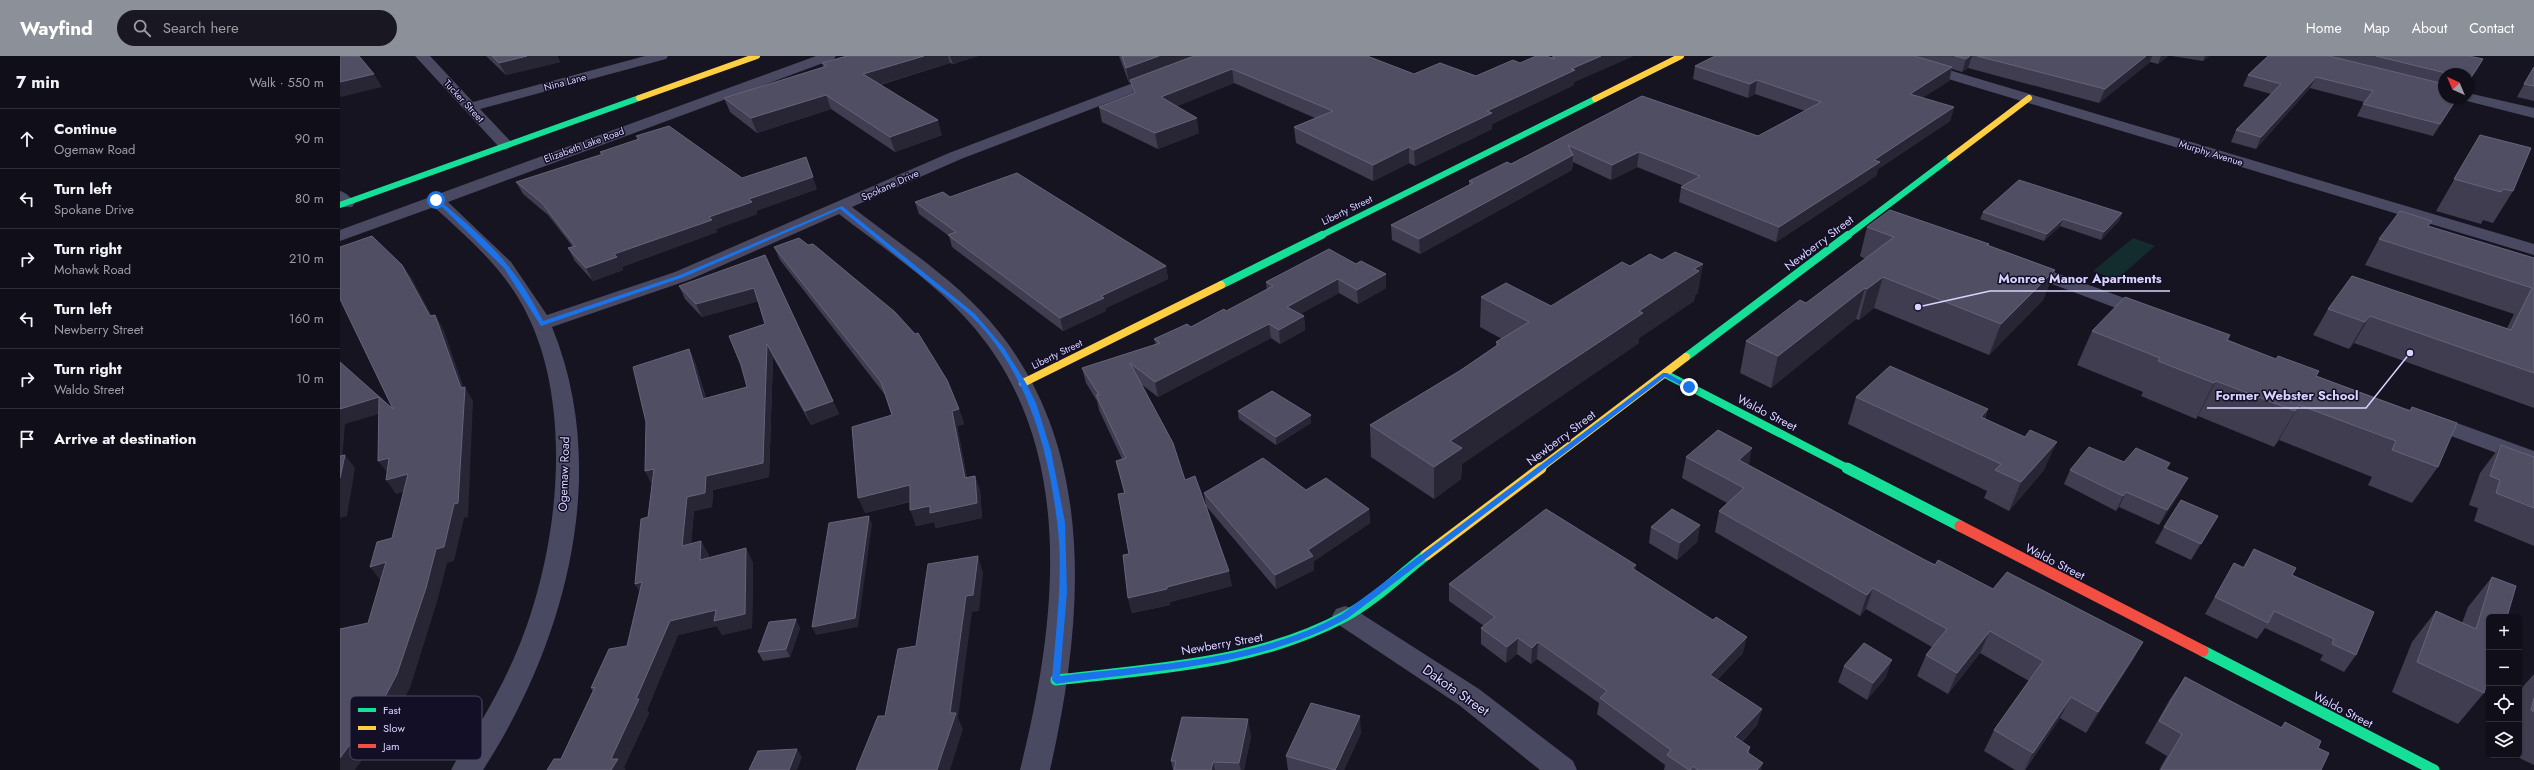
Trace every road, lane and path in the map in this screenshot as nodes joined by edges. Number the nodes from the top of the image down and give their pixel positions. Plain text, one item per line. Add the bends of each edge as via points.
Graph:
1 (422, 56) edge
2 (661, 56) edge
3 (757, 56) edge
4 (829, 56) edge
5 (1217, 56) edge
6 (1681, 56) edge
7 (1887, 56) edge
8 (2029, 98) junction
9 (2474, 99) edge
10 (470, 107) junction
11 (2534, 114) edge
12 (506, 145) junction
13 (436, 200) junction
14 (342, 201) edge
15 (841, 207) junction
16 (1880, 212) junction
17 (1899, 220) edge
18 (340, 236) edge
19 (2534, 250) edge
20 (2010, 261) edge
21 (2167, 321) edge
22 (541, 324) junction
23 (1665, 374) junction
24 (1023, 383) junction
25 (2407, 412) edge
26 (2534, 460) edge
27 (1345, 616) junction
28 (1056, 680) junction
29 (482, 744) edge
30 (472, 760) edge
31 (466, 770) edge
32 (1035, 770) edge
33 (1562, 770) edge
34 (2434, 770) edge

1 - 10 street, Tucker Street
2 - 10 street, Nina Lane
3 - 12 street
4 - 13 street, Elizabeth Lake Road
5 - 15 street, Spokane Drive via 978,146
6 - 24 street, Liberty Street
7 - 8 street, Murphy Avenue
8 - 16 street, Newberry Street
8 - 19 street, Murphy Avenue
9 - 11 street
10 - 12 street, Tucker Street
12 - 14 street
13 - 18 street, Elizabeth Lake Road
13 - 22 street, Ogemaw Road via 506,266 522,288
15 - 22 street, Spokane Drive via 682,276
15 - 24 street via 973,315 1002,349
16 - 17 street
16 - 23 street, Newberry Street
20 - 21 street
22 - 29 street, Ogemaw Road via 553,356 560,386 566,442 565,495 552,583 528,658 506,704
23 - 27 street, Newberry Street
23 - 34 street, Waldo Street
24 - 28 street via 1047,451 1061,522 1063,592
25 - 26 street
27 - 28 street, Newberry Street via 1283,644 1239,656
27 - 33 street, Dakota Street via 1469,696
28 - 32 street
30 - 31 street, Ogemaw Road

